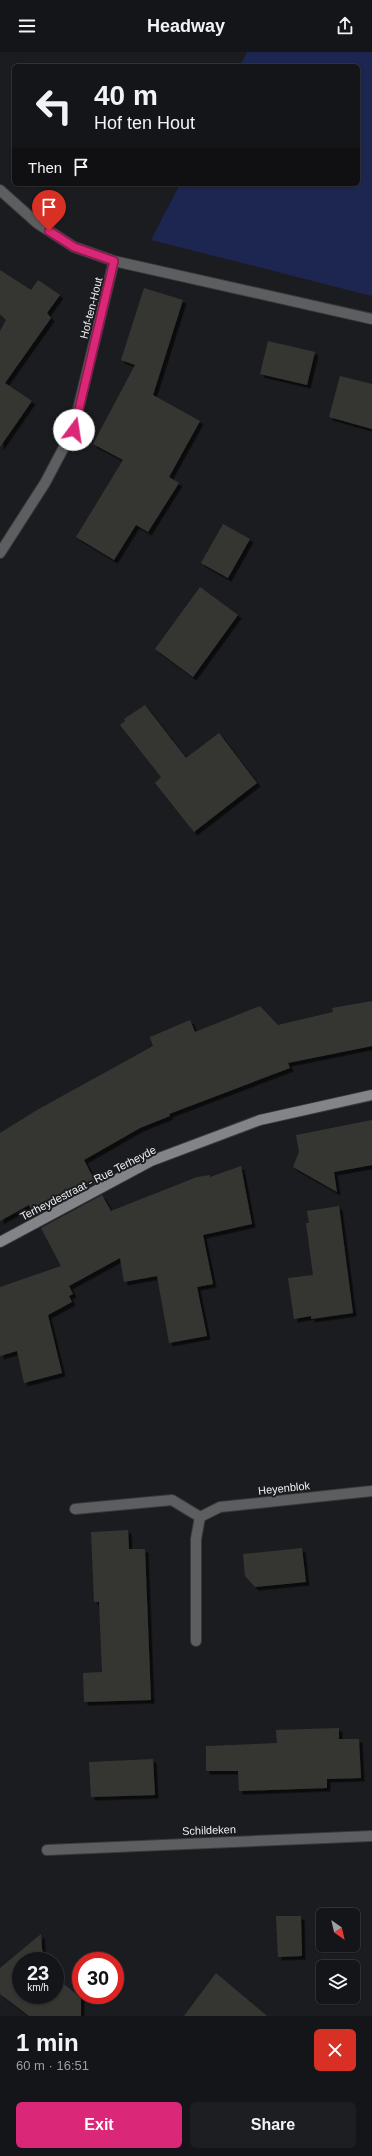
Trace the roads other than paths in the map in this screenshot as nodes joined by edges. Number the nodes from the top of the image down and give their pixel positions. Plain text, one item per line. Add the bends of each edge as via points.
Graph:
1 (0, 190) edge
2 (114, 261) junction
3 (372, 318) edge
4 (0, 553) edge
5 (372, 1095) edge
6 (0, 1242) edge
7 (372, 1491) edge
8 (74, 1509) dead end
9 (200, 1517) junction
10 (196, 1640) dead end
11 (372, 1836) edge
12 (47, 1850) dead end

1 - 2 street via 37,223 74,247
2 - 3 street
2 - 4 street, Hof-ten-Hout via 74,430 45,483
5 - 6 street, Terheydestraat - Rue Terheyde via 260,1120 151,1161
7 - 9 street, Heyenblok via 220,1507
8 - 9 street via 172,1500
9 - 10 street via 196,1539
11 - 12 street, Schildeken

